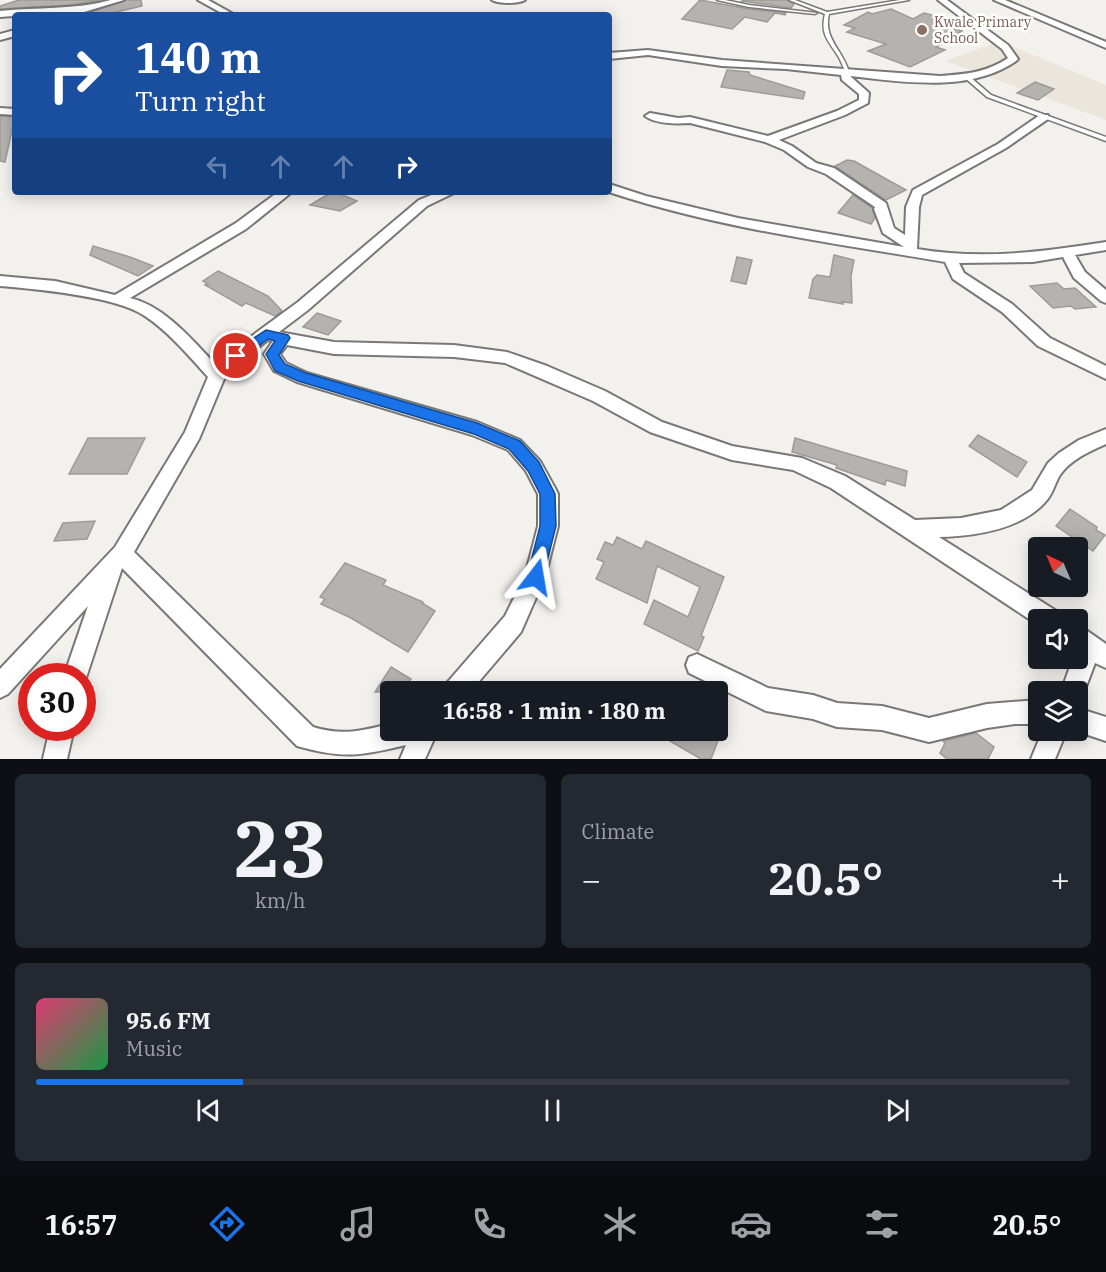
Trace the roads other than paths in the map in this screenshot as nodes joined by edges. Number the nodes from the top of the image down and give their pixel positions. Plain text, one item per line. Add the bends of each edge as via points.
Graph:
1 (76, 0) edge
2 (120, 0) edge
3 (202, 0) edge
4 (496, 0) edge
5 (521, 0) edge
6 (719, 0) edge
7 (791, 0) edge
8 (907, 0) edge
9 (942, 0) edge
10 (998, 0) edge
11 (18, 12) edge
12 (67, 12) edge
13 (225, 12) edge
14 (824, 13) junction
15 (1106, 45) edge
16 (612, 56) edge
17 (847, 72) junction
18 (967, 77) junction
19 (650, 116) dead end
20 (1044, 117) junction
21 (1106, 139) edge
22 (769, 140) junction
23 (612, 189) edge
24 (282, 195) edge
25 (443, 195) edge
26 (1106, 246) edge
27 (911, 249) junction
28 (1068, 254) junction
29 (950, 259) junction
30 (0, 281) edge
31 (1106, 298) edge
32 (118, 299) junction
33 (275, 336) junction
34 (1106, 373) edge
35 (217, 376) junction
36 (1106, 436) edge
37 (912, 529) junction
38 (117, 560) junction
39 (1033, 609) edge
40 (1088, 645) edge
41 (1106, 657) edge
42 (81, 663) edge
43 (697, 665) dead end
44 (464, 681) edge
45 (0, 686) edge
46 (1028, 712) edge
47 (1088, 723) edge
48 (1106, 729) edge
49 (380, 739) edge
50 (59, 741) edge
51 (421, 741) edge
52 (1050, 741) edge
53 (55, 759) edge
54 (412, 759) edge
55 (1043, 759) edge

1 - 12 street
2 - 12 street
3 - 13 street
4 - 5 street
6 - 14 lane
7 - 14 lane
8 - 14 lane
9 - 18 street via 1005,47 1013,59 998,70
10 - 15 street
11 - 12 street
14 - 17 lane via 825,31
16 - 17 street via 638,52
17 - 18 street via 914,78
17 - 22 street via 846,78 864,93 862,103
18 - 20 lane via 989,96
19 - 22 street via 690,120
20 - 21 lane
20 - 27 street via 1002,146 917,193 913,201
22 - 27 street via 830,171 882,206 888,230
23 - 27 street via 738,222
24 - 32 street via 241,226
25 - 33 street via 423,203 303,306
26 - 28 street
27 - 29 street
28 - 29 street
28 - 31 street via 1079,275
29 - 34 street via 958,276 1007,308 1044,342
30 - 32 street via 55,286
32 - 35 street via 155,316
33 - 35 street via 236,356
33 - 37 street via 334,348 454,351 507,358 599,396 656,427 732,453 780,459 808,468 838,482
33 - 44 street via 272,354 280,368 477,429 514,445 533,466 548,494 548,526 536,577 513,624
35 - 38 street via 193,434
36 - 37 street via 1070,456 1056,467 1036,498 997,521 977,527
37 - 39 street
38 - 42 street
38 - 45 street
38 - 49 street via 306,737 350,746
40 - 41 street
43 - 46 street via 766,699 837,715 882,718 929,730 987,716
47 - 48 street
50 - 53 street
51 - 54 street
52 - 55 street

